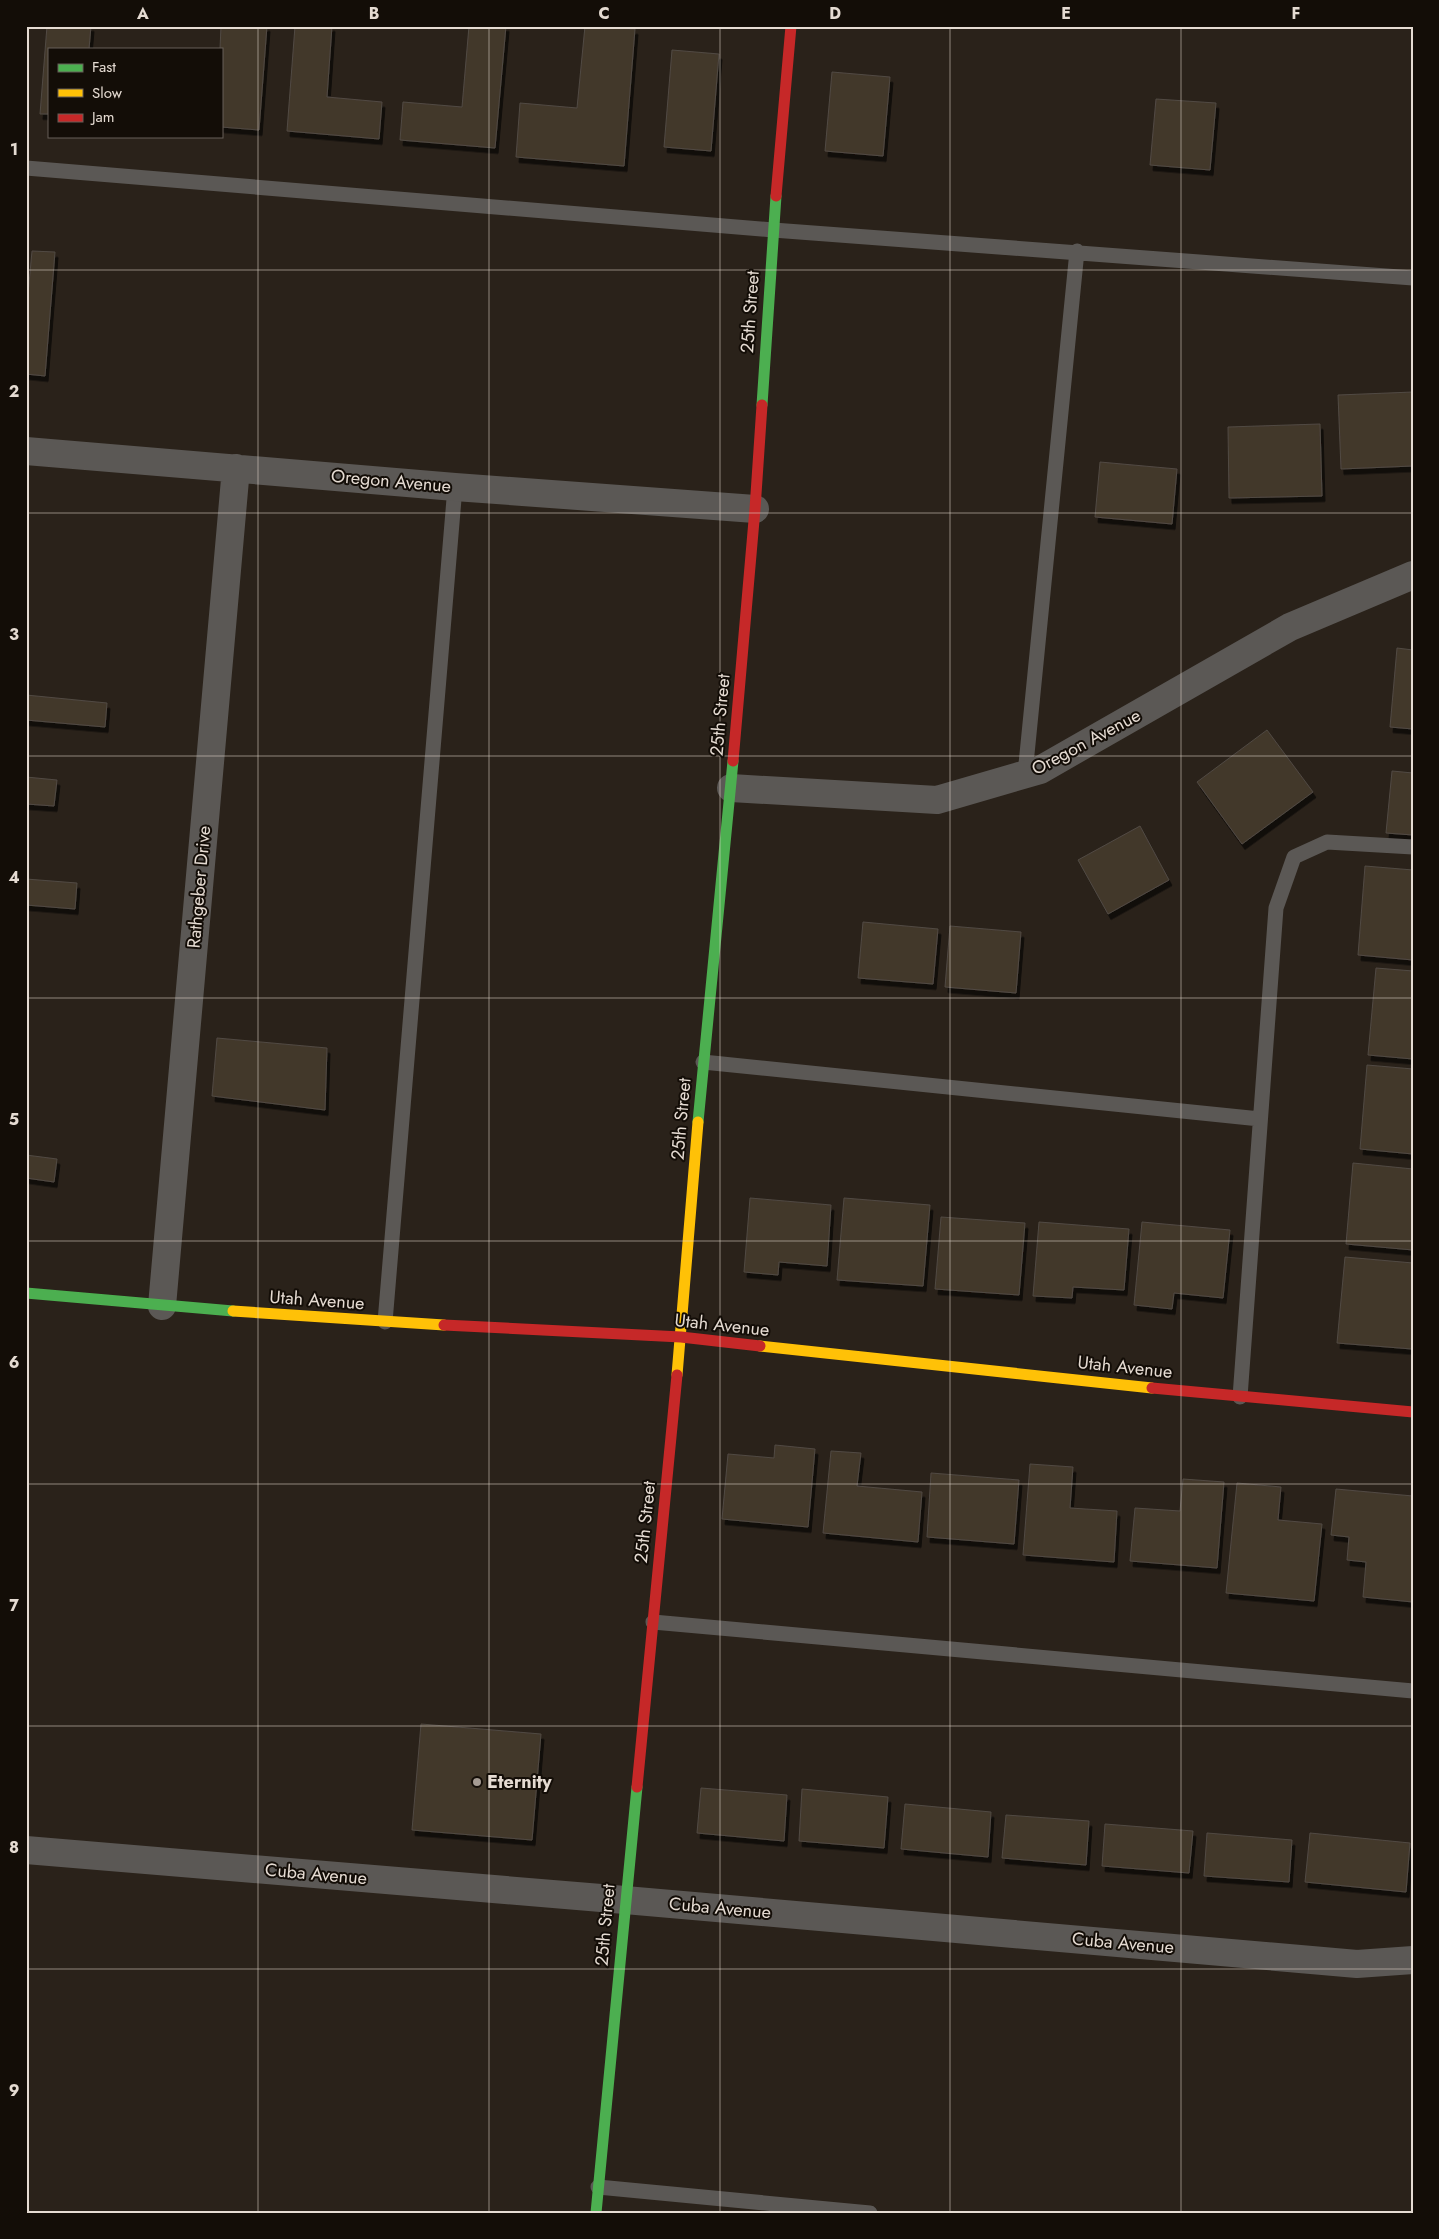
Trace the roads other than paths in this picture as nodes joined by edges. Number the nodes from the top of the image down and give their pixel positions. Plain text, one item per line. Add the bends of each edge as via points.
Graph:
1 (790, 26) edge
2 (26, 168) edge
3 (773, 230) junction
4 (1077, 251) junction
5 (1413, 278) edge
6 (26, 451) edge
7 (236, 468) junction
8 (455, 487) junction
9 (755, 509) junction
10 (1413, 576) edge
11 (1025, 774) junction
12 (731, 788) junction
13 (1413, 847) edge
14 (704, 1062) junction
15 (1260, 1119) junction
16 (26, 1293) edge
17 (162, 1306) junction
18 (385, 1322) junction
19 (681, 1337) junction
20 (1240, 1397) junction
21 (1413, 1412) edge
22 (653, 1622) junction
23 (1413, 1691) edge
24 (26, 1850) edge
25 (625, 1900) junction
26 (1413, 1960) edge
27 (598, 2187) junction
28 (596, 2213) edge
29 (870, 2213) edge

1 - 3 street, 25th Street
2 - 3 lane
3 - 4 lane
3 - 9 street, 25th Street
4 - 5 lane
4 - 11 lane
6 - 7 street, Oregon Avenue
7 - 8 street, Oregon Avenue
7 - 17 street, Rathgeber Drive
8 - 9 street, Oregon Avenue
8 - 18 lane
9 - 12 street, 25th Street
10 - 11 street, Oregon Avenue via 1290,627 1040,770
11 - 12 street, Oregon Avenue via 937,800
12 - 14 street, 25th Street
13 - 15 lane via 1327,842 1294,858 1276,908
14 - 15 lane
14 - 19 street, 25th Street
15 - 20 lane
16 - 17 street, Utah Avenue
17 - 18 street, Utah Avenue
18 - 19 street, Utah Avenue
19 - 20 street, Utah Avenue
19 - 22 street, 25th Street
20 - 21 street, Utah Avenue
22 - 23 lane
22 - 25 street, 25th Street
24 - 25 street, Cuba Avenue
25 - 26 street, Cuba Avenue via 1347,1963
25 - 27 street, 25th Street
27 - 28 street, 25th Street
27 - 29 lane

